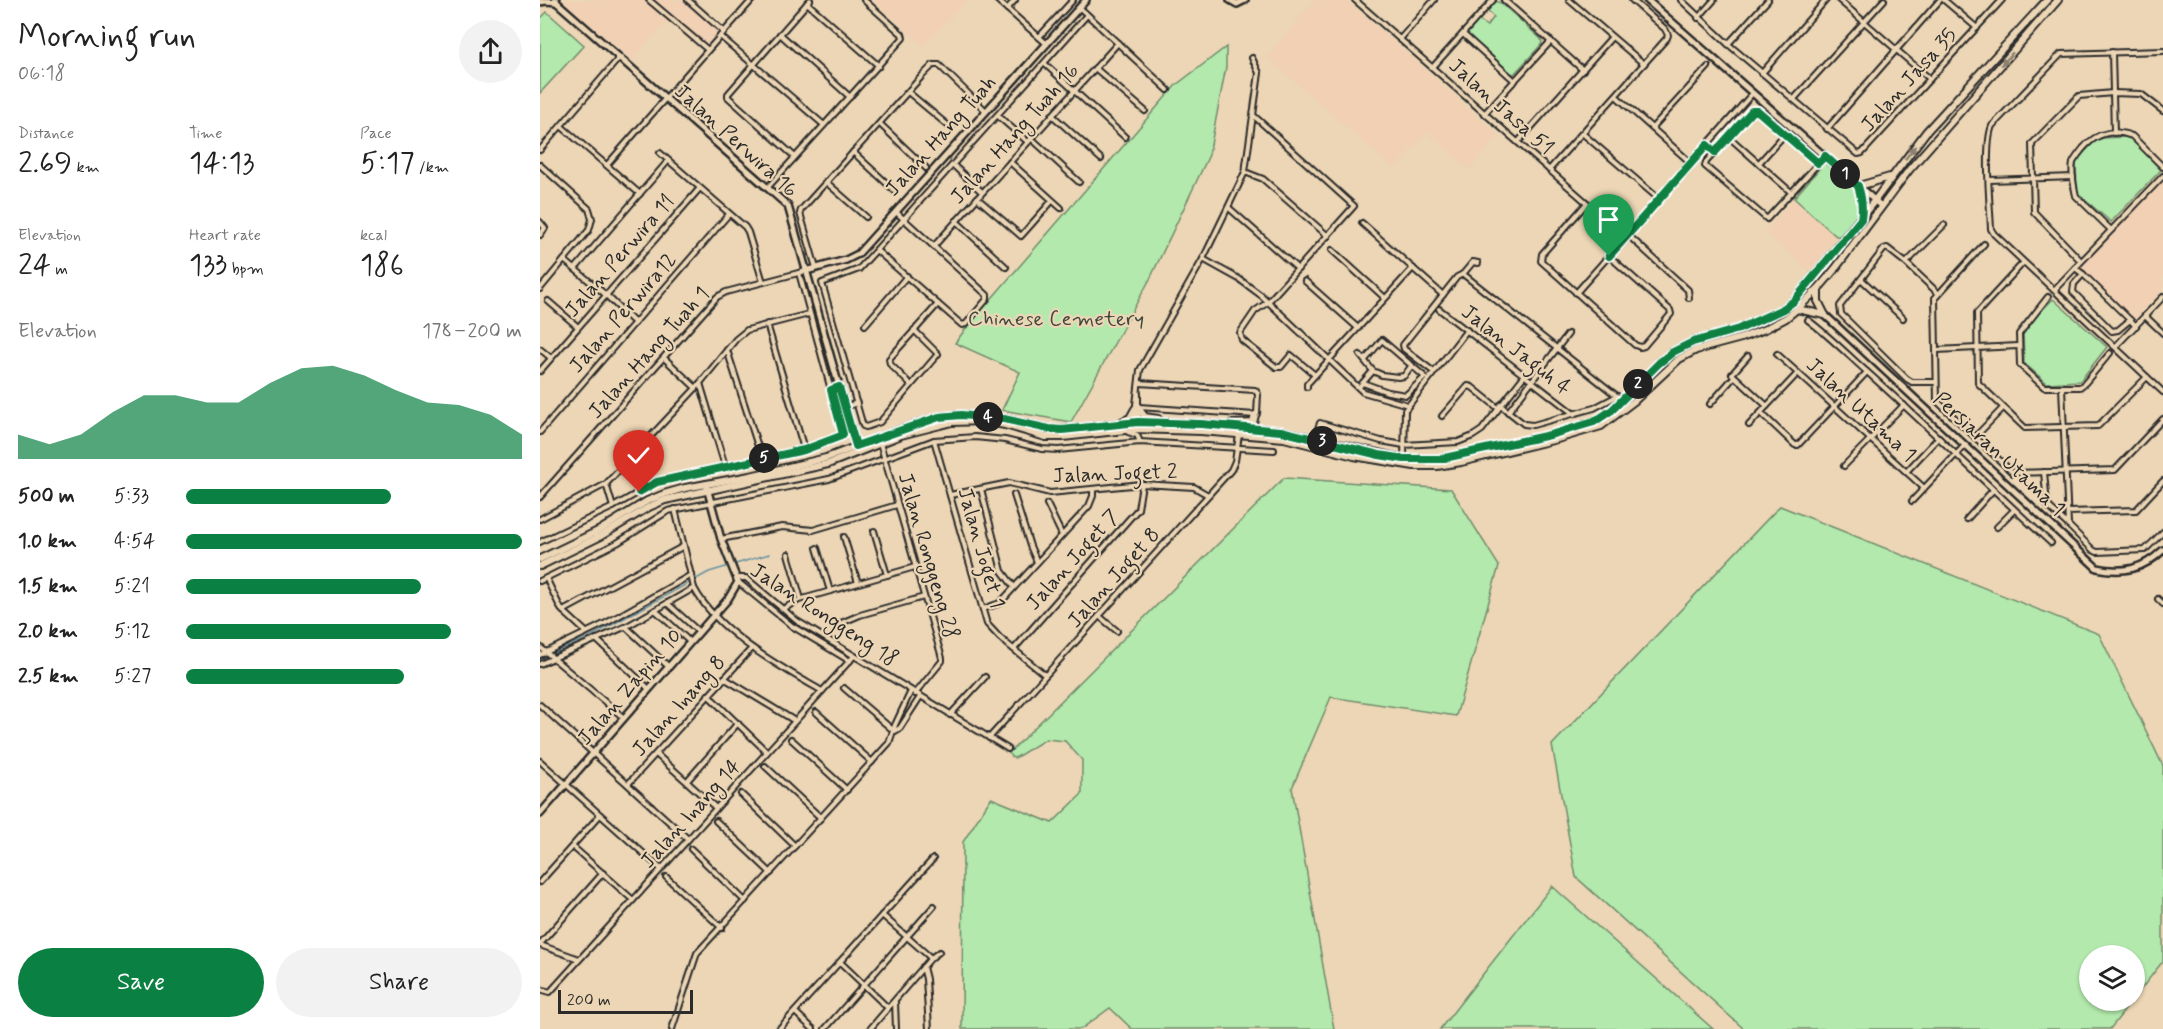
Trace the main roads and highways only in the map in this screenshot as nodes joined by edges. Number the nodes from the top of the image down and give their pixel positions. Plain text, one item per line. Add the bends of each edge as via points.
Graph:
1 (2047, 0) edge
2 (2058, 0) edge
3 (1952, 104) junction
4 (1962, 111) junction
5 (1893, 175) junction
6 (1861, 219) junction
7 (1818, 289) junction
8 (1797, 309) junction
9 (1255, 415) road end
10 (1179, 423) junction
11 (1211, 425) junction
12 (1136, 426) junction
13 (1113, 427) junction
14 (1240, 431) junction
15 (1404, 459) junction
16 (1378, 461) junction
17 (1433, 466) junction
18 (707, 487) junction
19 (540, 559) edge
20 (540, 566) edge

1 - 3 main road
2 -> 4 main road
3 - 4 main road via 1941,125
5 -> 3 main road
4 - 7 main road via 1910,170
5 - 6 main road
5 - 6 main road via 1858,186 1863,205
6 - 15 main road via 1794,301 1739,329 1673,352 1601,418 1568,431 1448,458
7 - 8 main road
7 - 8 main road via 1818,301 1825,315
8 - 17 main road via 1765,329 1679,359 1601,426
9 - 11 main road via 1251,423
10 - 11 main road
10 - 12 main road
10 - 13 main road via 1145,417 1138,408 1130,418
11 - 14 main road
12 - 13 main road
12 - 14 main road
13 - 18 main road via 1055,430 1004,419 939,417 857,449
14 - 15 main road via 1281,431
14 - 16 main road
15 - 16 main road
15 - 17 main road
16 - 17 main road
18 - 19 main road via 675,491 647,501 600,530
18 - 20 main road via 649,507

